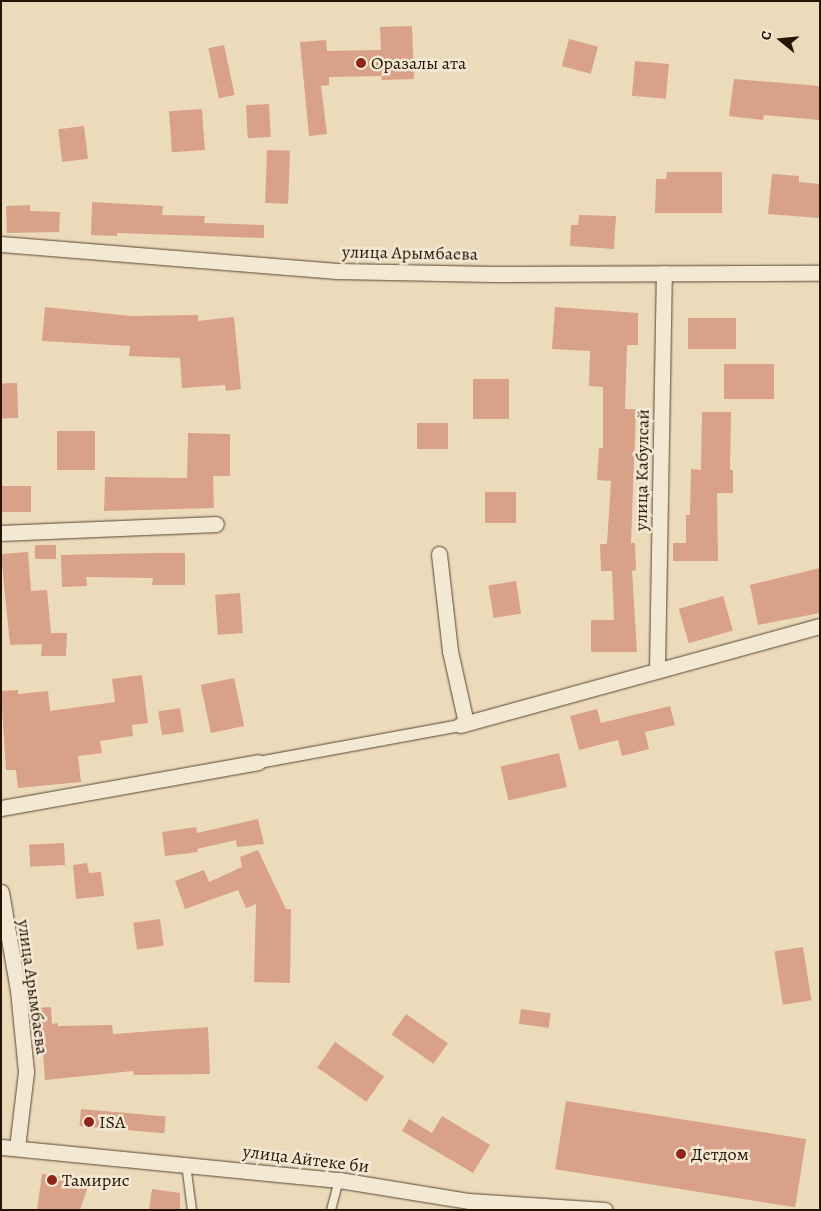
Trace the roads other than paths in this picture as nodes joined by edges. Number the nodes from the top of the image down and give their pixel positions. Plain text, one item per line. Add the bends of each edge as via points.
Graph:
1 (1, 244) edge
2 (664, 273) junction
3 (820, 273) edge
4 (216, 524) dead end
5 (1, 533) edge
6 (439, 554) dead end
7 (820, 626) edge
8 (657, 668) junction
9 (463, 724) junction
10 (258, 762) joint
11 (1, 808) edge
12 (1, 892) edge
13 (1, 1147) edge
14 (17, 1147) junction
15 (186, 1164) junction
16 (339, 1180) junction
17 (192, 1210) edge
18 (331, 1210) edge
19 (605, 1210) edge

1 - 2 street, улица Арымбаева via 337,270 494,274
2 - 3 street, улица Арымбаева
2 - 8 street, улица Кабулсай
4 - 5 street
6 - 9 street via 450,651
7 - 8 street
8 - 9 street
9 - 10 street
10 - 11 street
12 - 14 street, улица Арымбаева via 18,990 26,1072
13 - 14 street, улица Айтеке би
14 - 15 street, улица Айтеке би
15 - 16 street, улица Айтеке би
15 - 17 lane
16 - 18 lane
16 - 19 street, улица Айтеке би via 469,1201

